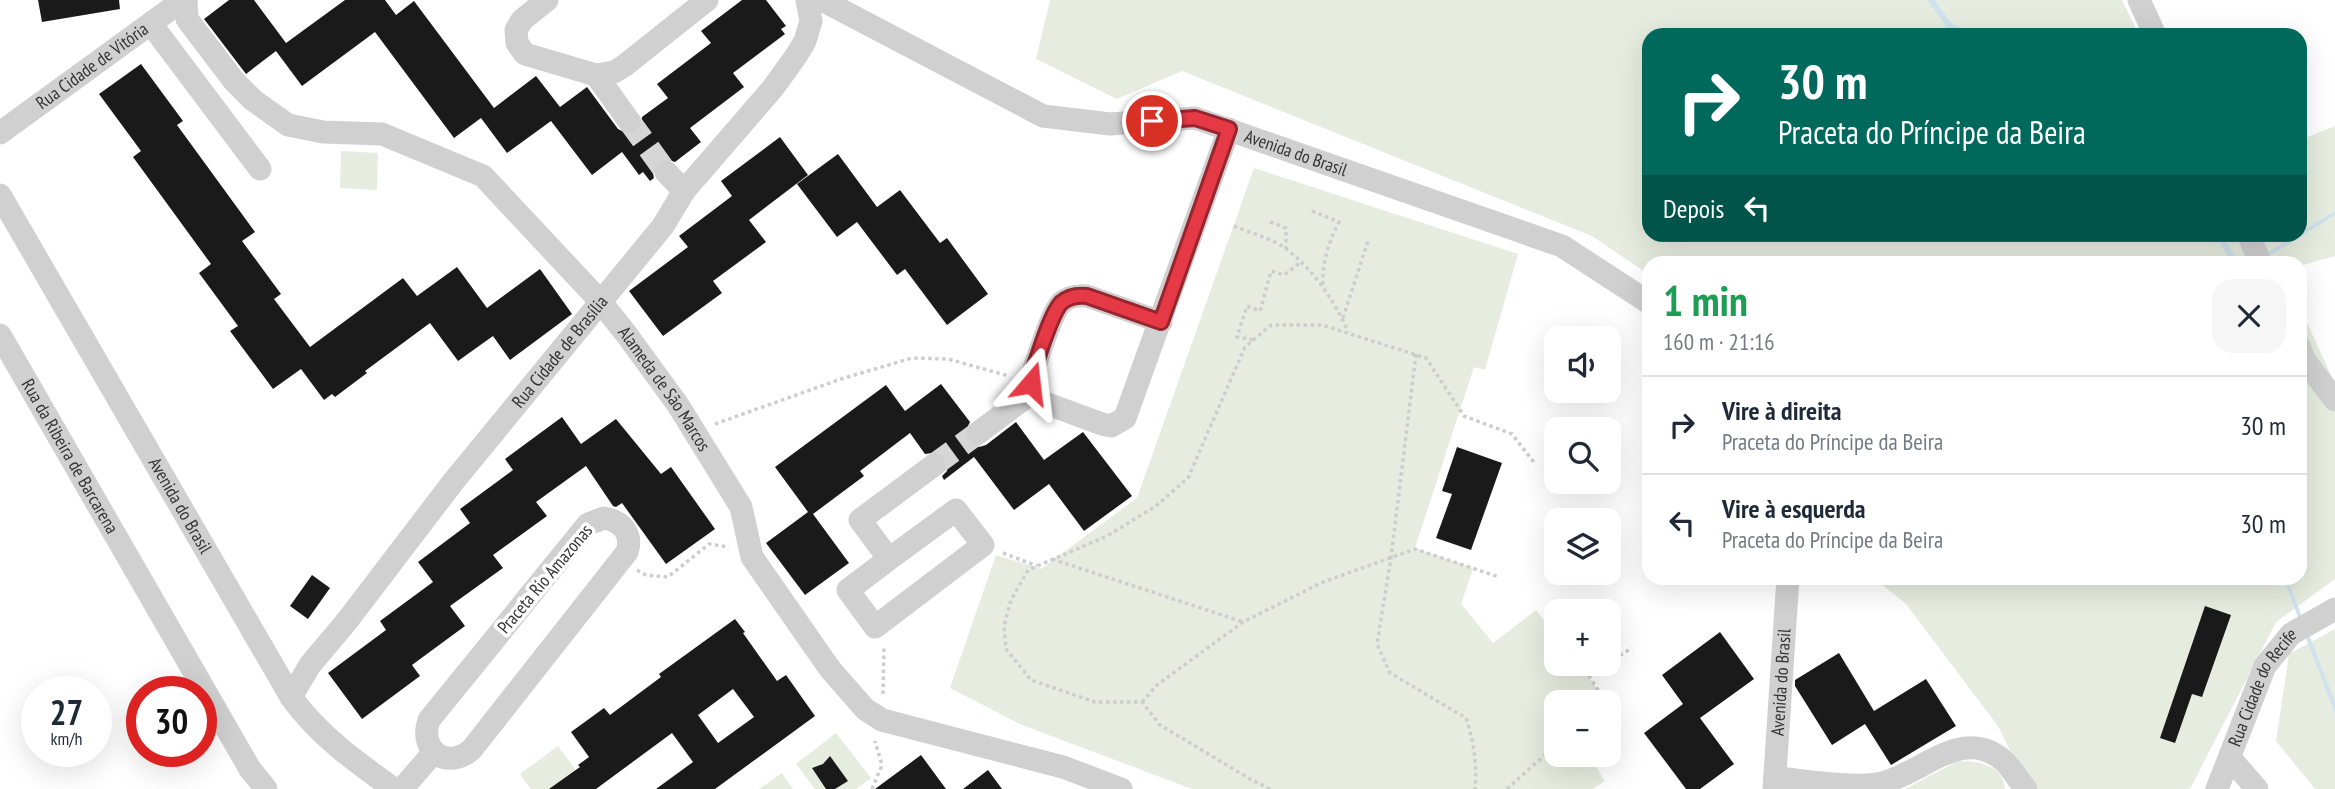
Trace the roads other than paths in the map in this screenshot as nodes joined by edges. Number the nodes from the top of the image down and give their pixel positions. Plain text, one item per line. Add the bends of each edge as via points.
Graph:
1 (185, 0) edge
2 (547, 0) edge
3 (707, 0) edge
4 (807, 0) edge
5 (822, 0) edge
6 (2139, 0) edge
7 (151, 24) junction
8 (2152, 28) edge
9 (596, 75) junction
10 (629, 121) tunnel mouth
11 (1229, 129) junction
12 (0, 133) edge
13 (260, 169) dead end
14 (666, 172) tunnel mouth
15 (684, 191) junction
16 (0, 195) edge
17 (1642, 298) edge
18 (600, 301) junction
19 (1161, 322) junction
20 (0, 335) edge
21 (2307, 364) edge
22 (1033, 387) junction
23 (2335, 400) edge
24 (978, 433) tunnel mouth
25 (934, 465) tunnel mouth
26 (889, 559) junction
27 (1788, 585) edge
28 (2333, 610) edge
29 (291, 697) junction
30 (434, 752) junction
31 (2230, 758) junction
32 (1774, 783) edge
33 (266, 789) edge
34 (394, 789) edge
35 (402, 789) edge
36 (1121, 789) edge
37 (2025, 789) edge
38 (2217, 789) edge
39 (2257, 789) edge

1 - 7 street, Rua Cidade de Vitória
1 - 18 street, Alameda de São Marcos via 187,19 253,100 288,125 323,132 382,134 483,176
2 - 9 street via 522,20 516,30 517,43 525,54
3 - 9 street via 614,72
4 - 15 street, Rua Cidade de Brasília via 811,21 796,56
5 - 11 street, Avenida do Brasil via 1043,116 1110,124 1195,118
6 - 8 street
7 - 12 street, Rua Cidade de Vitória
7 - 13 street
9 - 10 street
11 - 17 street, Avenida do Brasil via 1562,246
11 - 19 street
14 - 15 street
15 - 18 street, Rua Cidade de Brasília via 663,226
16 - 29 street, Avenida do Brasil
18 - 29 street, Rua Cidade de Brasília via 305,671
18 - 36 street, Alameda de São Marcos via 678,405 741,507 752,557 830,669 874,715 1063,767
19 - 22 street via 1087,296 1070,297 1056,310 1031,376
19 - 22 street via 1125,418 1118,423 1102,424 1045,403
20 - 33 street, Rua da Ribeira de Barcarena via 250,769
21 - 23 street
22 - 24 street
25 - 26 street via 860,520
26 - 26 street via 956,510 983,545 875,627 848,590
27 - 32 street, Avenida do Brasil
28 - 31 street, Rua Cidade do Recife via 2291,634 2266,666
29 - 34 street, Avenida do Brasil via 328,739
30 - 30 street, Praceta Rio Amazonas via 426,737 429,720 588,524 604,518 620,523 629,545 620,561 472,749 450,759
30 - 35 street
31 - 38 street, Rua Cidade do Recife
31 - 39 street
32 - 37 street via 1881,783 1944,753 1968,748 1984,750 2005,762

